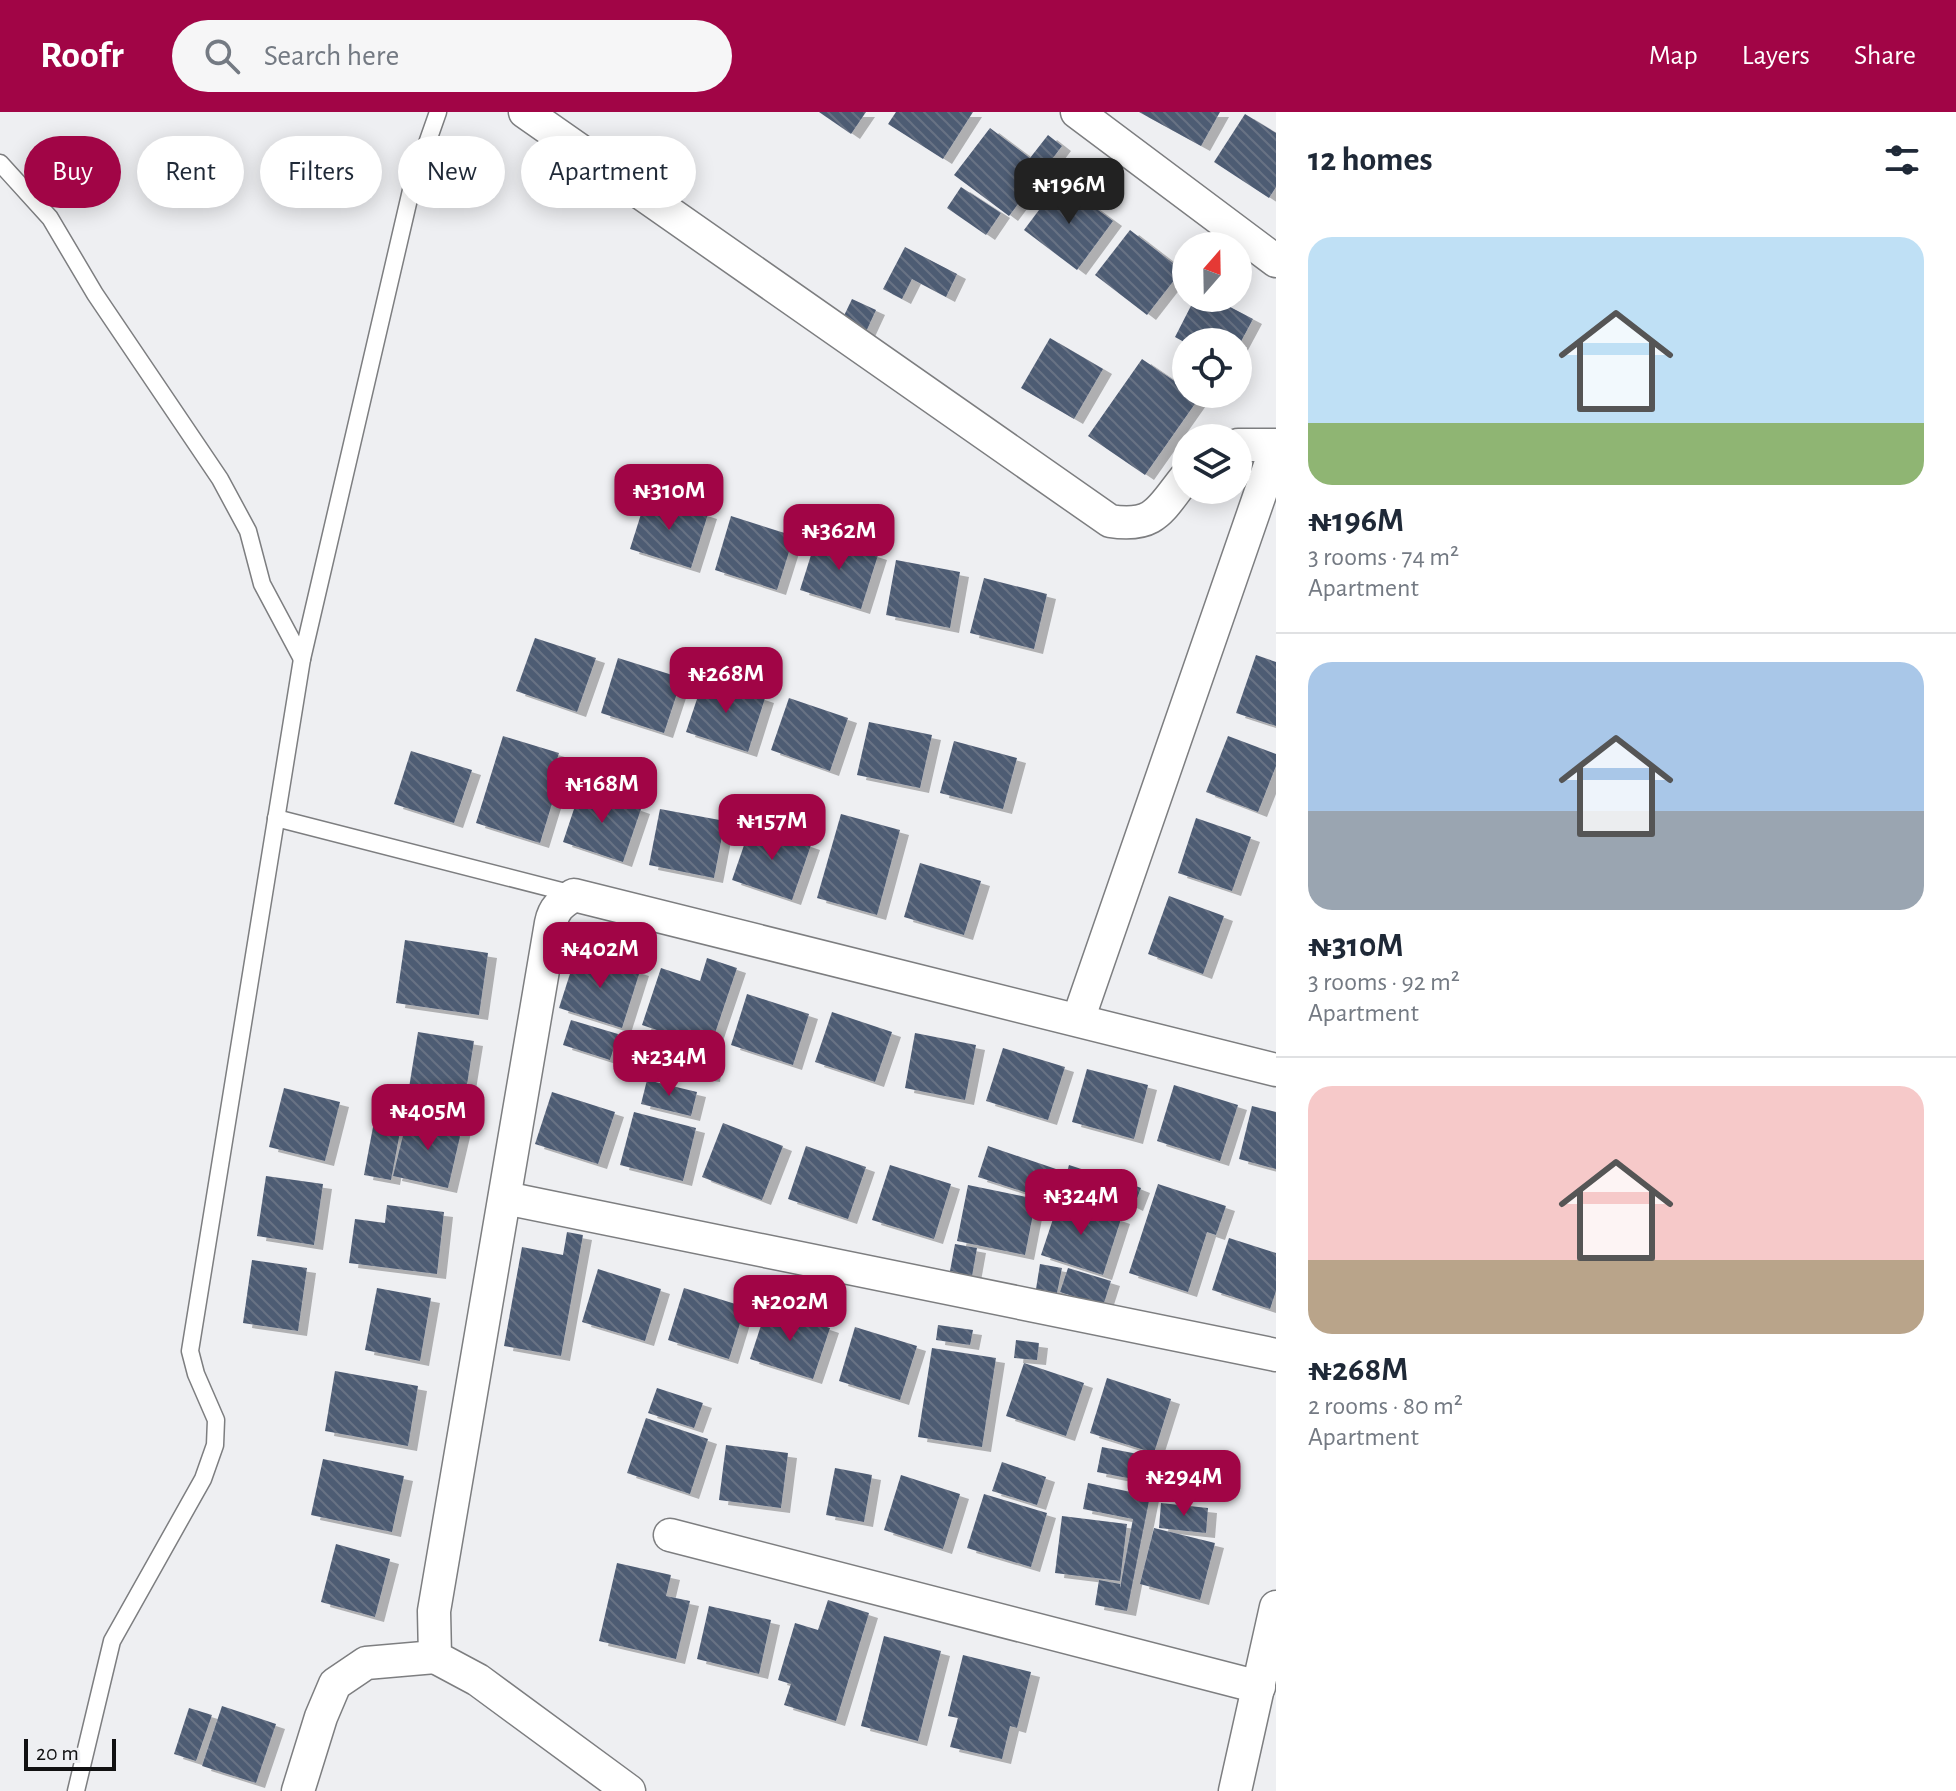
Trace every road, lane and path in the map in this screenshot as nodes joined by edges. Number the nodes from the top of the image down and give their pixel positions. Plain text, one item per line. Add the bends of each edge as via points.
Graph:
1 (438, 112) edge
2 (525, 112) edge
3 (1077, 112) edge
4 (0, 163) edge
5 (1276, 261) edge
6 (1252, 446) edge
7 (1276, 447) edge
8 (1172, 494) edge
9 (302, 659) junction
10 (276, 818) junction
11 (574, 895) junction
12 (1078, 1020) junction
13 (1276, 1070) edge
14 (505, 1198) junction
15 (1276, 1355) edge
16 (670, 1535) dead end
17 (1276, 1607) edge
18 (435, 1657) junction
19 (1259, 1687) junction
20 (76, 1791) edge
21 (298, 1791) edge
22 (629, 1791) edge
23 (1235, 1791) edge

1 - 9 lane via 412,186
2 - 8 street via 1110,521 1133,525 1152,518
3 - 5 street
4 - 9 lane via 50,218 220,479 248,531 262,584
6 - 7 street
7 - 12 street
9 - 10 lane
10 - 11 lane
10 - 20 lane via 190,1351 216,1420 215,1445 203,1479 112,1641
11 - 12 street
11 - 14 street via 553,912
12 - 13 street
14 - 15 street
14 - 18 street via 434,1611
16 - 19 street
17 - 19 street
18 - 21 street via 366,1663 335,1684
18 - 22 street via 478,1680
19 - 23 street

